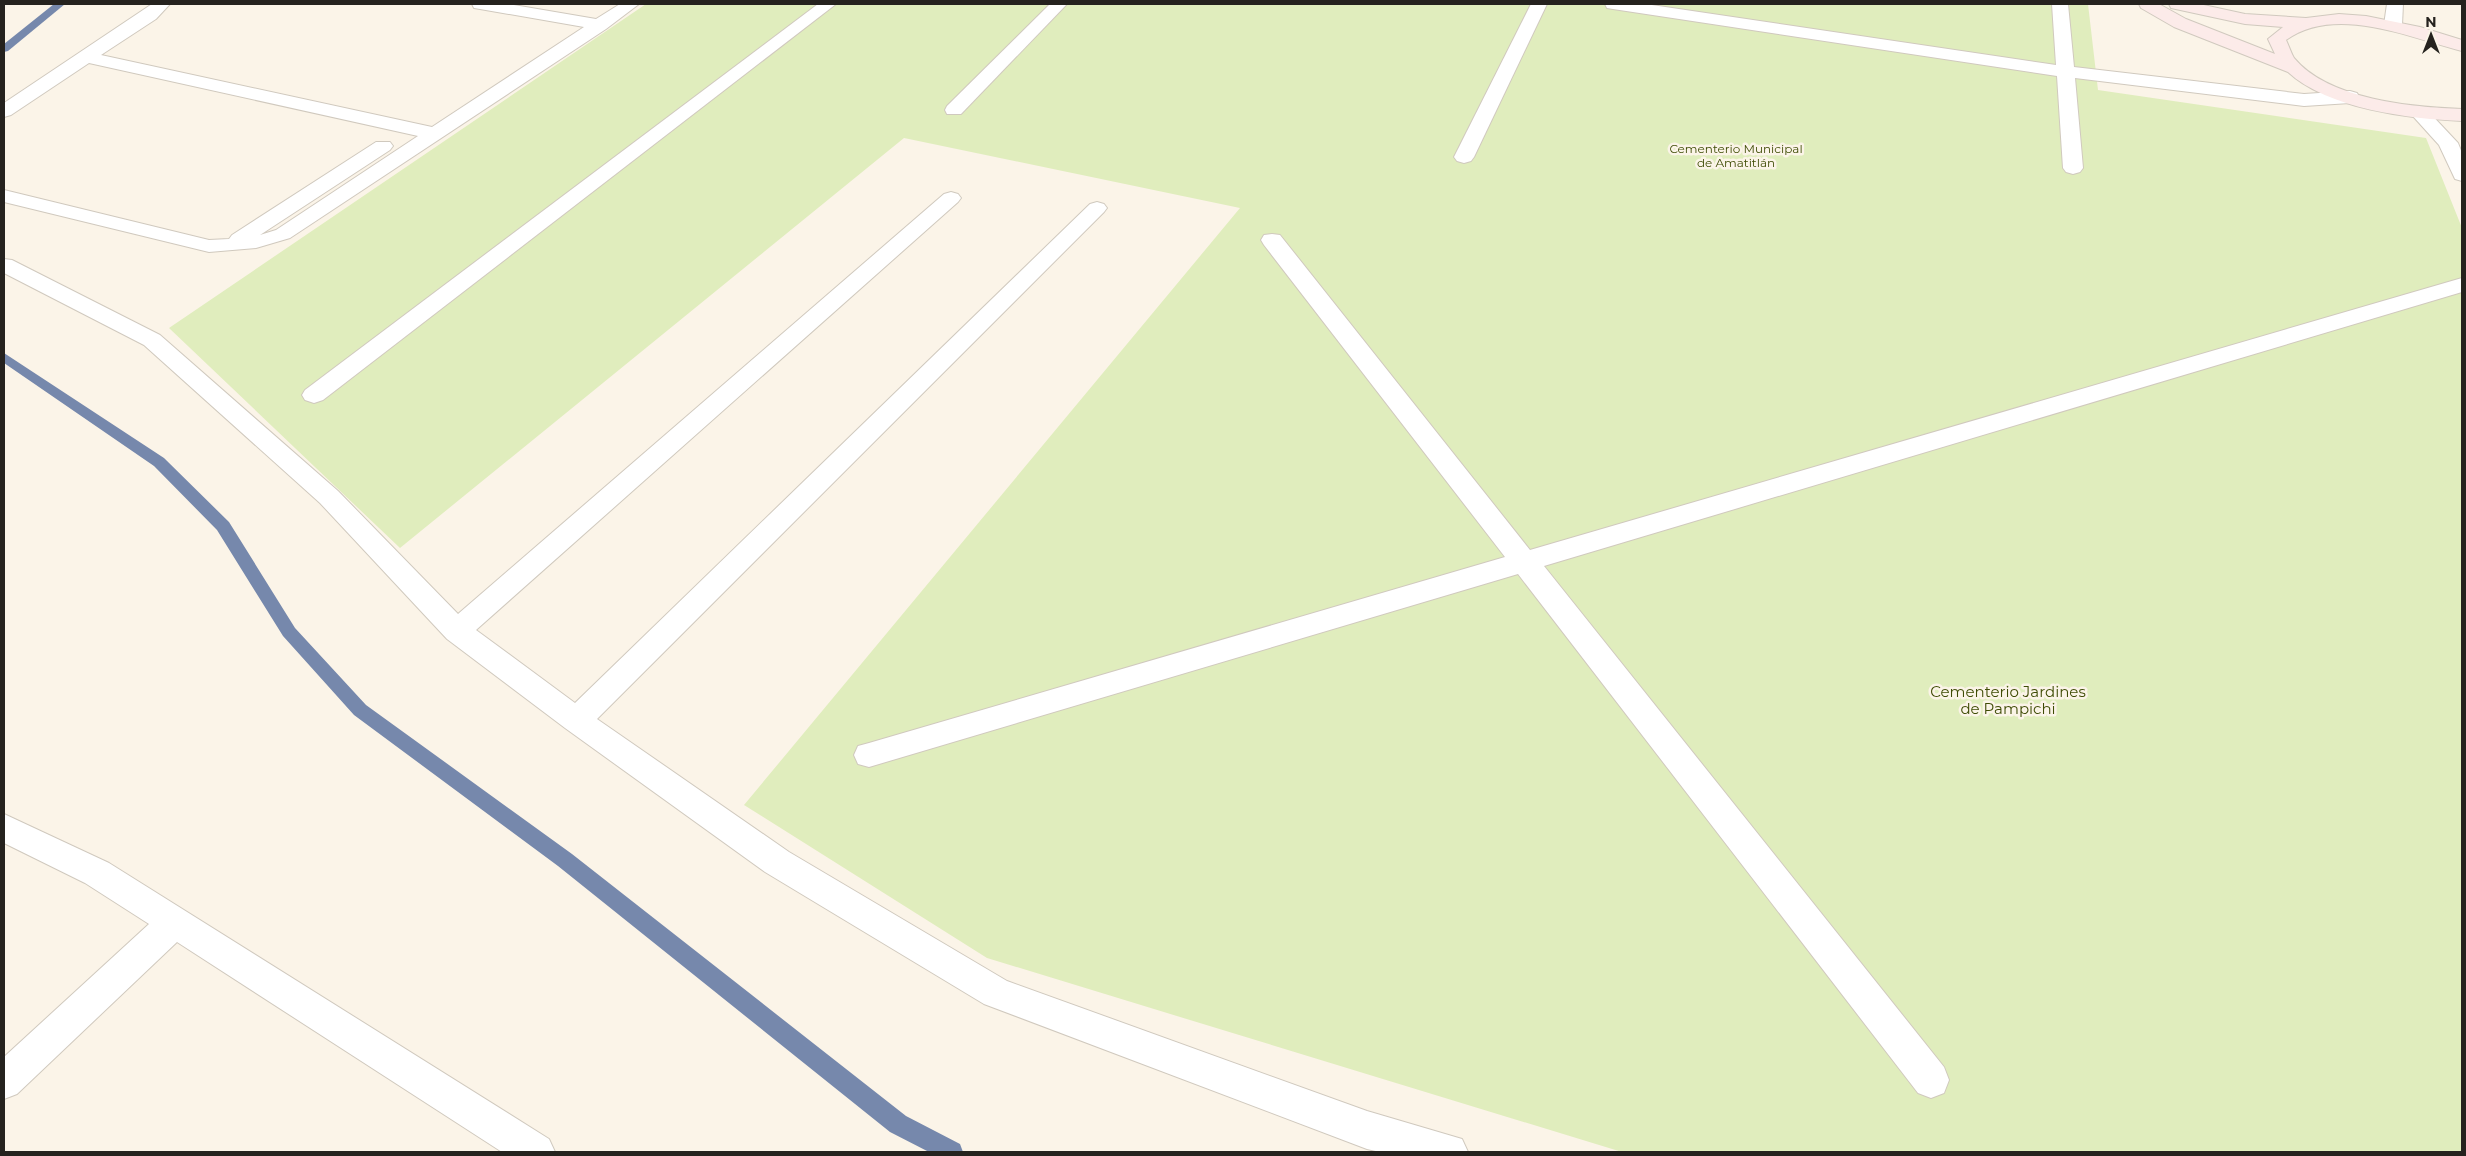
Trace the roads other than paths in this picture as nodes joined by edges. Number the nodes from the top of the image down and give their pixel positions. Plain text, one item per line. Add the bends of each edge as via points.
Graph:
1 (162, 4) edge
2 (480, 4) edge
3 (603, 4) edge
4 (631, 4) edge
5 (828, 4) edge
6 (1059, 4) edge
7 (1539, 4) edge
8 (1613, 4) edge
9 (2060, 4) edge
10 (2147, 4) edge
11 (2176, 4) edge
12 (2395, 4) edge
13 (128, 9) dead end
14 (577, 21) junction
15 (2308, 23) junction
16 (2393, 24) junction
17 (600, 25) junction
18 (2462, 46) edge
19 (87, 57) junction
20 (2292, 68) junction
21 (2065, 71) junction
22 (4, 92) edge
23 (2350, 97) junction
24 (954, 110) dead end
25 (4, 111) edge
26 (2428, 115) junction
27 (2462, 116) edge
28 (2462, 125) edge
29 (411, 128) junction
30 (436, 134) junction
31 (1464, 156) dead end
32 (2073, 168) dead end
33 (2462, 175) edge
34 (4, 196) edge
35 (951, 198) dead end
36 (1097, 208) dead end
37 (1272, 240) dead end
38 (228, 246) junction
39 (4, 265) edge
40 (2462, 285) edge
41 (314, 395) dead end
42 (1525, 562) junction
43 (456, 631) junction
44 (576, 720) junction
45 (869, 755) dead end
46 (4, 828) edge
47 (175, 922) junction
48 (1931, 1080) dead end
49 (4, 1081) edge
50 (536, 1152) edge
51 (1449, 1152) edge

1 - 19 street
2 - 14 street
3 - 14 street
4 - 17 street
5 - 41 street
6 - 24 street
7 - 31 street
8 - 21 street
9 - 21 street
10 - 20 street via 2180,22
11 - 15 street via 2245,19
12 - 16 street
13 - 22 street
14 - 17 street
14 - 29 street
15 - 16 street via 2329,19
15 - 20 street via 2286,29 2277,40 2279,53
16 - 18 street
17 - 30 street
19 - 25 street
19 - 29 street
20 - 23 street via 2316,83
21 - 23 street via 2304,100
21 - 32 street
23 - 26 street
26 - 27 street
26 - 28 street
26 - 33 street via 2448,143
29 - 30 street
29 - 38 street
30 - 38 street via 283,234 260,242
34 - 38 street via 209,246
35 - 43 street
36 - 44 street
37 - 42 street
39 - 43 street via 152,340 329,497
40 - 42 street
42 - 45 street
42 - 48 street
43 - 44 street
44 - 51 street via 777,862 996,993 1366,1130
46 - 47 street via 97,873
47 - 49 street
47 - 50 street

